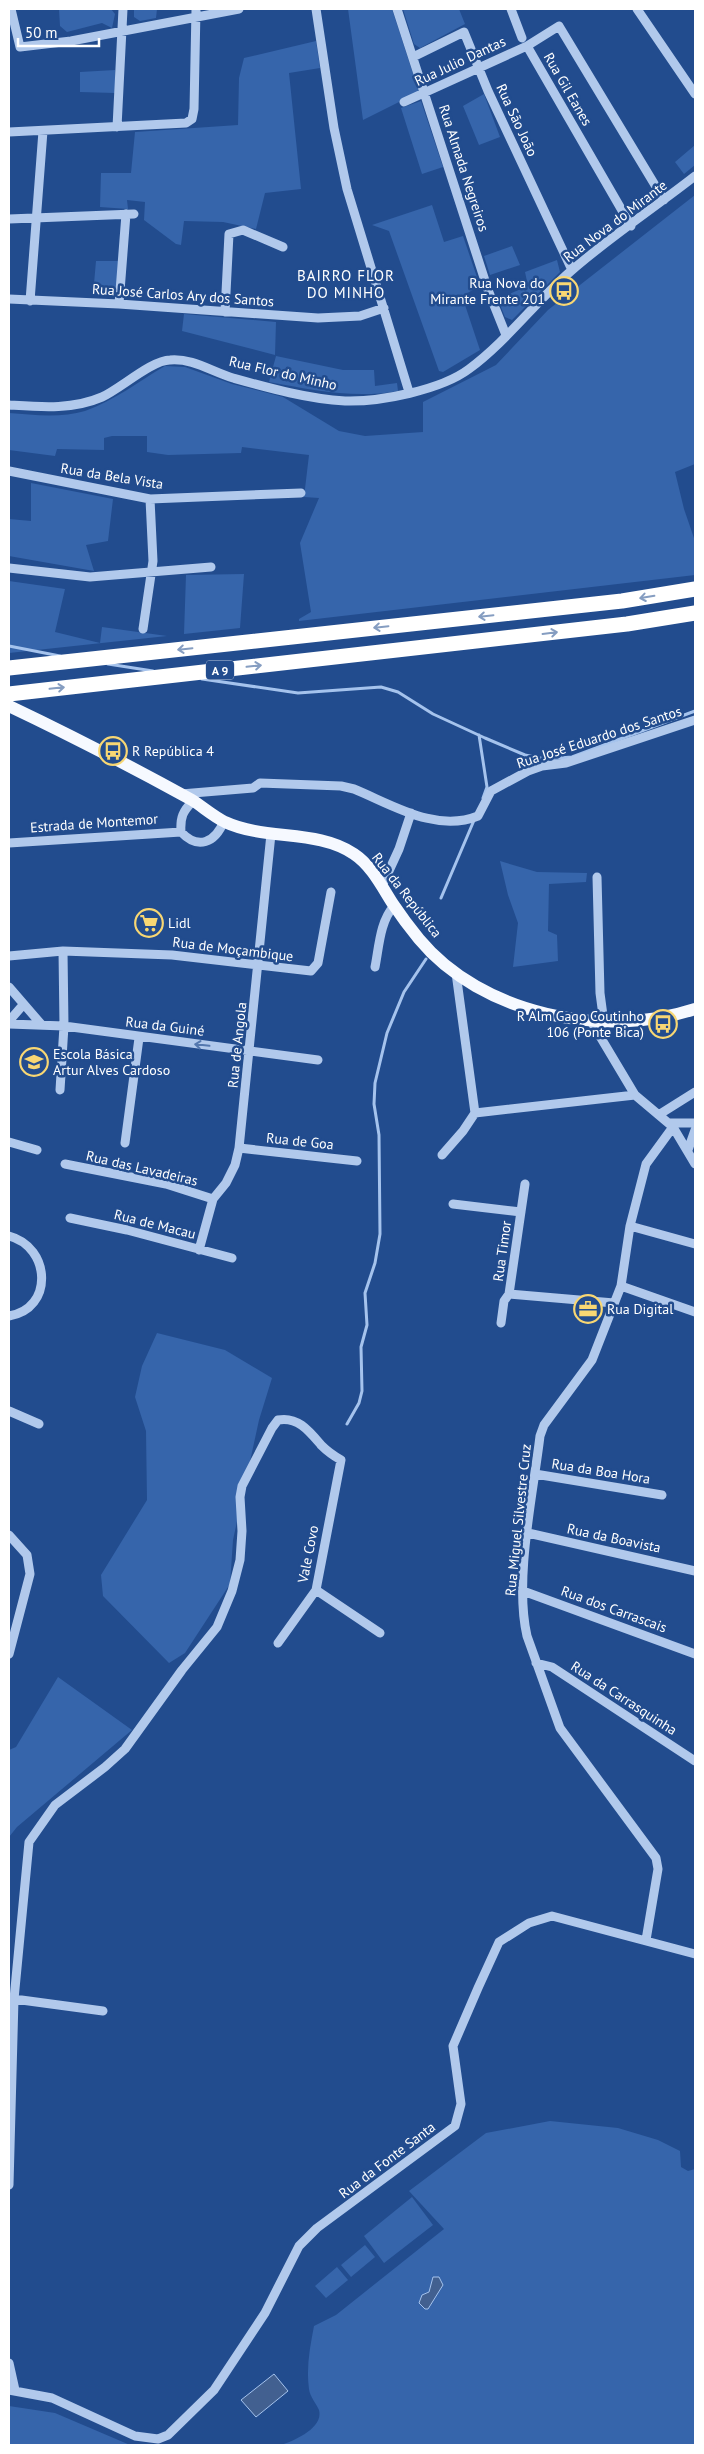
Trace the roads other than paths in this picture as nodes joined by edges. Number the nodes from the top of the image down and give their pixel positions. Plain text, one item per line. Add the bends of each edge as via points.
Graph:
1 (11, 9) edge
2 (123, 9) edge
3 (239, 9) edge
4 (316, 9) edge
5 (397, 9) edge
6 (511, 9) edge
7 (637, 9) edge
8 (196, 14) edge
9 (123, 31) junction
10 (525, 42) junction
11 (413, 57) junction
12 (478, 68) junction
13 (425, 92) junction
14 (695, 94) edge
15 (404, 102) dead end
16 (117, 127) junction
17 (43, 131) junction
18 (9, 132) edge
19 (695, 176) edge
20 (664, 200) junction
21 (9, 218) edge
22 (37, 219) junction
23 (631, 226) junction
24 (282, 247) dead end
25 (572, 270) junction
26 (9, 299) edge
27 (30, 300) junction
28 (119, 304) junction
29 (384, 308) junction
30 (225, 312) junction
31 (506, 335) junction
32 (409, 392) junction
33 (9, 405) edge
34 (9, 471) edge
35 (301, 493) dead end
36 (150, 499) junction
37 (211, 567) dead end
38 (9, 568) edge
39 (152, 572) junction
40 (695, 589) edge
41 (695, 613) edge
42 (143, 629) dead end
43 (9, 668) edge
44 (9, 694) edge
45 (9, 706) edge
46 (695, 720) edge
47 (180, 794) junction
48 (193, 801) junction
49 (412, 813) junction
50 (224, 821) junction
51 (181, 832) junction
52 (271, 834) junction
53 (9, 843) edge
54 (597, 877) dead end
55 (382, 886) junction
56 (330, 892) dead end
57 (394, 906) junction
58 (64, 951) junction
59 (9, 956) edge
60 (260, 964) junction
61 (375, 967) dead end
62 (456, 973) junction
63 (9, 987) edge
64 (23, 1004) junction
65 (695, 1009) edge
66 (9, 1023) edge
67 (598, 1023) junction
68 (42, 1024) junction
69 (64, 1026) junction
70 (139, 1038) junction
71 (250, 1050) junction
72 (318, 1060) dead end
73 (60, 1090) dead end
74 (695, 1092) edge
75 (635, 1095) junction
76 (474, 1113) junction
77 (660, 1114) junction
78 (695, 1123) edge
79 (671, 1125) junction
80 (695, 1130) edge
81 (9, 1142) edge
82 (125, 1143) dead end
83 (239, 1148) junction
84 (37, 1150) dead end
85 (688, 1150) junction
86 (442, 1155) dead end
87 (357, 1161) dead end
88 (65, 1164) dead end
89 (695, 1164) edge
90 (525, 1184) dead end
91 (213, 1199) junction
92 (452, 1204) dead end
93 (521, 1212) junction
94 (70, 1218) dead end
95 (630, 1226) junction
96 (9, 1236) edge
97 (695, 1244) edge
98 (199, 1250) junction
99 (232, 1258) dead end
100 (621, 1286) junction
101 (509, 1294) junction
102 (614, 1303) junction
103 (695, 1312) edge
104 (9, 1316) edge
105 (501, 1323) dead end
106 (9, 1411) edge
107 (39, 1424) dead end
108 (535, 1474) junction
109 (662, 1494) dead end
110 (528, 1533) junction
111 (9, 1535) edge
112 (695, 1571) edge
113 (316, 1590) junction
114 (523, 1591) junction
115 (380, 1634) dead end
116 (278, 1643) dead end
117 (9, 1654) edge
118 (695, 1654) edge
119 (536, 1663) junction
120 (695, 1761) edge
121 (646, 1940) junction
122 (695, 1954) edge
123 (14, 1999) junction
124 (103, 2011) dead end
125 (9, 2185) edge
126 (9, 2363) edge
127 (12, 2390) edge

1 - 9 street via 20,47
2 - 9 street
3 - 8 street
4 - 29 street via 346,189
5 - 11 street, Rua Almada Negreiros
6 - 10 street
7 - 14 street
8 - 9 street
8 - 16 street via 192,119 186,123
9 - 16 street
10 - 12 street, Rua Julio Dantas
10 - 20 street, Rua Gil Eanes via 560,26
10 - 23 street, Rua Gil Eanes
11 - 12 street, Rua São João via 464,32
11 - 13 street, Rua Almada Negreiros
12 - 13 street, Rua Julio Dantas
12 - 25 street, Rua São João
13 - 15 street, Rua Julio Dantas
13 - 31 street, Rua Almada Negreiros via 488,290
16 - 17 street
17 - 18 street
17 - 22 street
19 - 20 street, Rua Nova do Mirante
20 - 23 street, Rua Nova do Mirante
21 - 22 street
22 - 27 street
22 - 28 street via 130,214
23 - 25 street, Rua Nova do Mirante
24 - 30 street via 242,230 229,234
25 - 31 street, Rua Nova do Mirante
26 - 27 street, Rua José Carlos Ary dos Santos
27 - 28 street, Rua José Carlos Ary dos Santos
28 - 30 street, Rua José Carlos Ary dos Santos
29 - 30 street, Rua José Carlos Ary dos Santos via 360,316 318,318
29 - 32 street
31 - 32 street, Rua Nova do Mirante via 470,369 454,379
32 - 33 street, Rua Flor do Minho via 367,400 328,399 233,378 173,359 158,363 111,392 82,404 54,407
34 - 36 street, Rua da Bela Vista
35 - 36 street, Rua da Bela Vista
36 - 39 street
37 - 39 street
38 - 39 street via 90,577
39 - 42 street
40 -> 43 highway, A 9 via 622,601
44 -> 41 highway, A 9 via 432,647
45 - 47 main road, Rua da República
46 - 49 street, Rua José Eduardo dos Santos via 566,763 528,771 491,791 478,816 468,820 433,821
47 - 48 main road, Rua da República
47 - 49 street, Rua José Eduardo dos Santos via 253,788 260,784 341,786
48 - 50 main road, Rua da República
48 - 51 street via 182,811
49 - 55 street
50 - 51 street via 222,828 206,842 197,843
50 - 52 main road, Rua da República via 245,830
51 - 53 street, Estrada de Montemor
52 - 55 main road, Rua da República via 324,841 354,854
52 - 60 street, Rua de Angola
54 - 67 street
55 - 57 main road, Rua da República
56 - 60 street, Rua de Moçambique via 315,968 306,972
57 - 61 street via 384,922
57 - 62 main road, Rua da República via 421,941
58 - 59 street, Rua de Moçambique
58 - 60 street, Rua de Moçambique via 172,955
58 - 69 street
60 - 71 street, Rua de Angola
62 - 67 main road, Rua da República via 517,1005 551,1016
62 - 76 street
63 - 64 street
64 - 66 street
64 - 68 street
65 - 67 main road, Rua da República via 645,1020
66 - 68 street, Rua da Guiné
67 - 75 street
68 - 69 street, Rua da Guiné
69 - 70 street, Rua da Guiné
69 - 73 street
71 -> 70 street, Rua da Guiné
70 - 82 street
71 - 72 street, Rua da Guiné
71 - 83 street, Rua de Angola
74 - 77 street
75 - 76 street
75 - 77 street
76 - 86 street
77 - 79 street
78 - 79 street
79 - 85 street
79 - 95 street, Rua Miguel Silvestre Cruz via 646,1164
80 - 85 street
81 - 84 street
83 - 87 street, Rua de Goa
83 - 91 street, Rua de Angola via 226,1184
85 - 89 street
88 - 91 street, Rua das Lavadeiras via 166,1184
90 - 93 street, Rua Timor
91 - 98 street, Rua de Angola
92 - 93 street, Rua Timor
93 - 101 street, Rua Timor
94 - 98 street, Rua de Macau
95 - 97 street
95 - 100 street, Rua Miguel Silvestre Cruz
96 - 104 street via 18,1238 35,1252 42,1278 38,1296 30,1307
98 - 99 street, Rua de Macau
100 - 102 street, Rua Miguel Silvestre Cruz
100 - 103 street
101 - 102 street, Rua Timor
101 - 105 street, Rua Timor via 504,1301
102 - 108 street, Rua Miguel Silvestre Cruz via 592,1360 544,1425
106 - 107 street
108 - 109 street, Rua da Boa Hora
108 - 110 street, Rua Miguel Silvestre Cruz
110 - 112 street, Rua da Boavista
110 - 114 street, Rua Miguel Silvestre Cruz
111 - 117 street via 27,1555 30,1574
113 - 115 street
113 - 116 street, Vale Covo
113 - 123 street, Vale Covo via 341,1460 322,1446 312,1432 298,1423 280,1419 272,1428 242,1486 240,1560 217,1627 125,1749 55,1805 31,1836
114 - 118 street, Rua dos Carrascais
114 - 119 street, Rua Miguel Silvestre Cruz via 524,1622
119 - 120 street, Rua da Carrasquinha via 552,1667
119 - 121 street, Rua Miguel Silvestre Cruz via 560,1728 656,1858 658,1868
121 - 122 street, Rua da Fonte Santa
121 - 127 street, Rua da Fonte Santa via 552,1916 529,1923 499,1942 452,2046 461,2104 455,2126 317,2228 299,2246 265,2313 214,2390 168,2434 158,2439 135,2436 52,2398
123 - 124 street
123 - 125 street
126 - 127 street

